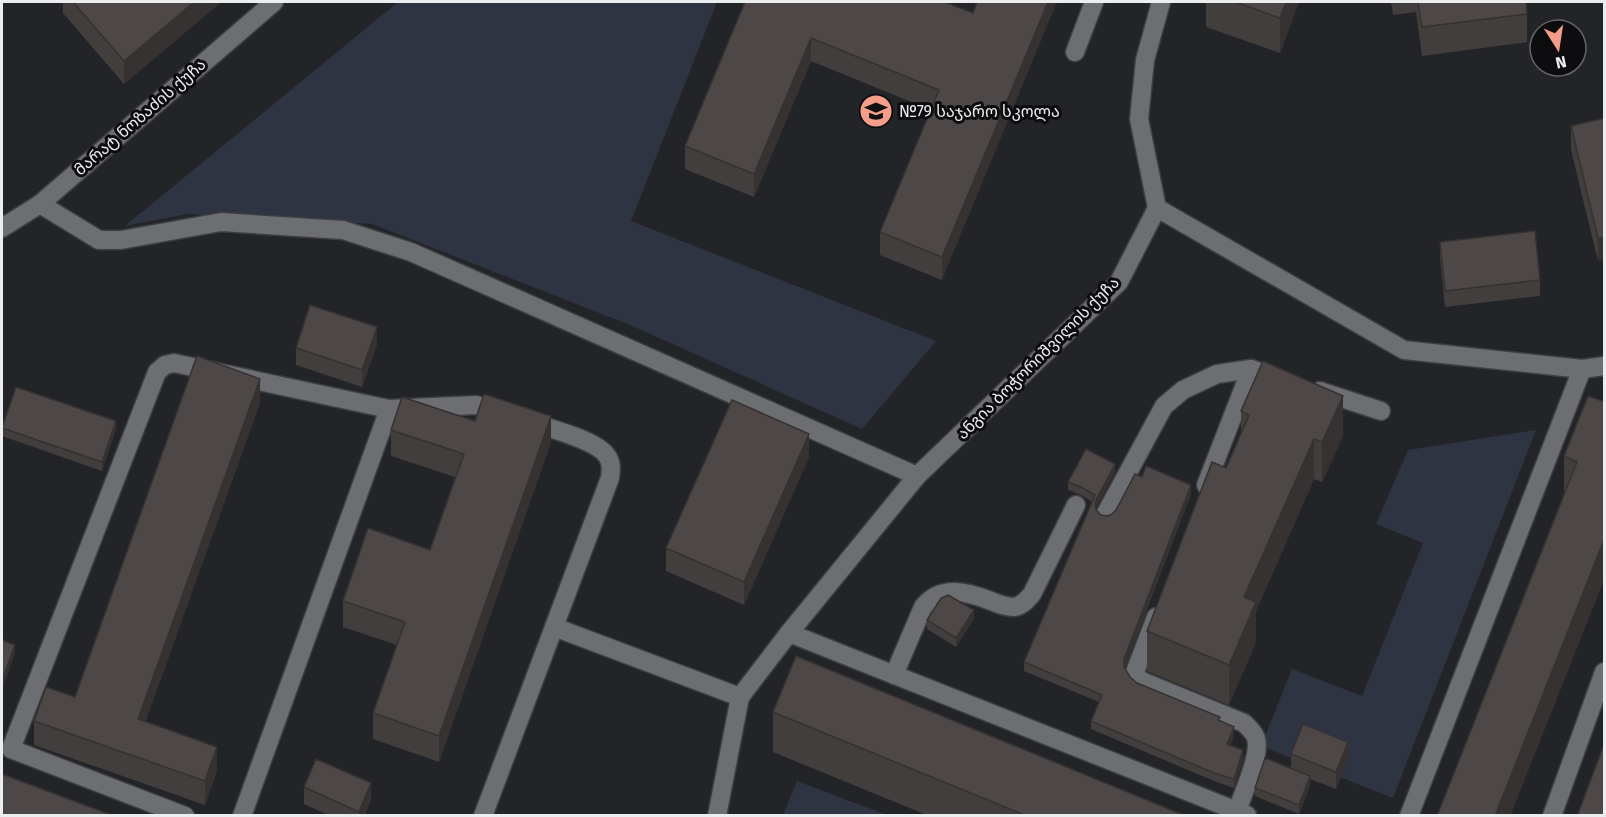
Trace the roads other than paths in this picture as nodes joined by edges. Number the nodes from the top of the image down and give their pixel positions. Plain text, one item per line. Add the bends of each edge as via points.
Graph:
1 (274, 2) edge
2 (1094, 2) edge
3 (1161, 2) edge
4 (1075, 52) dead end
5 (40, 204) junction
6 (1157, 208) junction
7 (2, 228) edge
8 (1605, 366) edge
9 (1251, 369) junction
10 (1582, 369) junction
11 (1273, 376) edge
12 (1305, 386) edge
13 (389, 409) junction
14 (1381, 411) dead end
15 (918, 476) junction
16 (1201, 499) edge
17 (1076, 505) dead end
18 (1106, 513) edge
19 (1164, 596) edge
20 (554, 627) junction
21 (789, 633) junction
22 (1605, 672) edge
23 (894, 675) junction
24 (740, 697) junction
25 (1243, 813) edge
26 (185, 816) edge
27 (242, 816) edge
28 (483, 816) edge
29 (717, 816) edge
30 (1409, 816) edge
31 (1552, 816) edge

1 - 5 street, მარატ ნოზაძის ქუჩა
2 - 4 street
3 - 6 street via 1145,60 1139,119
5 - 7 street, მარატ ნოზაძის ქუჩა
5 - 15 street via 99,240 121,240 221,222 343,230 411,252
6 - 10 street via 1404,350
6 - 15 street, ანგია ბოჭორიშვილის ქუჩა via 1119,282
8 - 10 street
9 - 11 street
9 - 16 street
9 - 18 street via 1217,374 1184,390 1164,406
10 - 30 street
12 - 14 street
13 - 20 street via 476,405 565,434 607,455 610,478
13 - 26 street via 174,363 165,364 157,372 11,749
13 - 27 street
15 - 21 street, ანგია ბოჭორიშვილის ქუჩა
17 - 23 street via 1025,603 1004,606 958,592 931,597
19 - 25 street via 1134,672 1142,681 1244,723 1250,729 1256,738 1257,754
20 - 24 street
20 - 28 street
21 - 23 street
21 - 24 street, ანგია ბოჭორიშვილის ქუჩა
22 - 31 street
23 - 25 street
24 - 29 street, ანგია ბოჭორიშვილის ქუჩა

